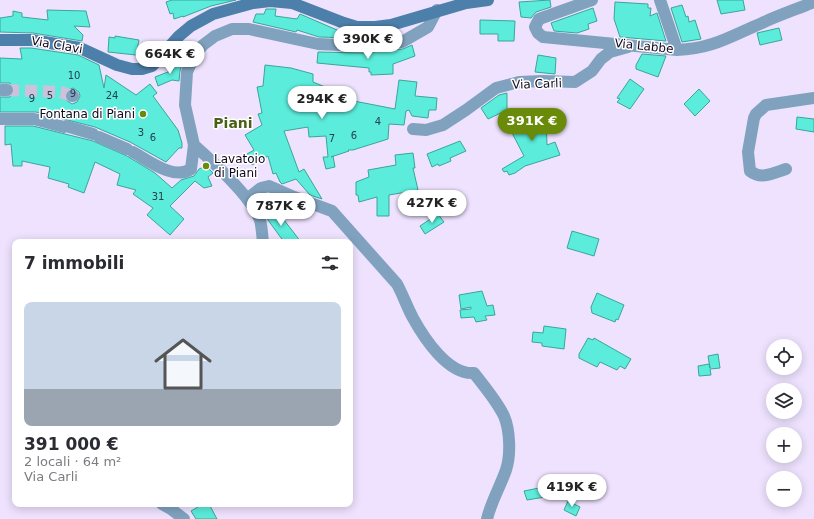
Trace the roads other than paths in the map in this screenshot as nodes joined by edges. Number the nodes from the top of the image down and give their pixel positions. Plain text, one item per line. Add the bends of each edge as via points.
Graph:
1 (488, 0) edge
2 (592, 0) edge
3 (660, 0) edge
4 (814, 2) edge
5 (437, 10) junction
6 (0, 40) edge
7 (638, 45) junction
8 (677, 50) junction
9 (814, 98) edge
10 (0, 119) edge
11 (413, 129) dead end
12 (194, 145) junction
13 (786, 170) dead end
14 (247, 199) junction
15 (262, 239) edge
16 (167, 507) edge
17 (184, 519) edge
18 (487, 519) edge

1 - 5 main road, Via Clavi
2 - 7 street, Via Labbe via 539,19 535,27 538,33 543,37
3 - 8 street
4 - 8 street, Via Labbe via 717,44
5 - 6 main road, Via Clavi via 391,26 357,27 287,2 270,1 238,6 213,14 191,26 152,66 142,69 116,65 80,48 32,40
5 - 12 street via 428,27 402,42 361,46 318,44 249,29 232,29 215,36 194,56 187,72 185,105
7 - 8 street, Via Labbe
7 - 11 street, Via Carli via 610,52 592,71 575,82 519,82 496,88 443,125 426,130
9 - 13 street via 766,105 754,118 747,157 750,171 760,177
10 - 12 street via 34,119 66,126 134,152 176,173 185,173 191,169
12 - 14 street
14 - 15 street via 259,219
14 - 18 street via 261,188 269,186 332,211 397,284 412,317 442,358 461,372 474,373 503,415 508,441 509,457 506,469
16 - 17 street

